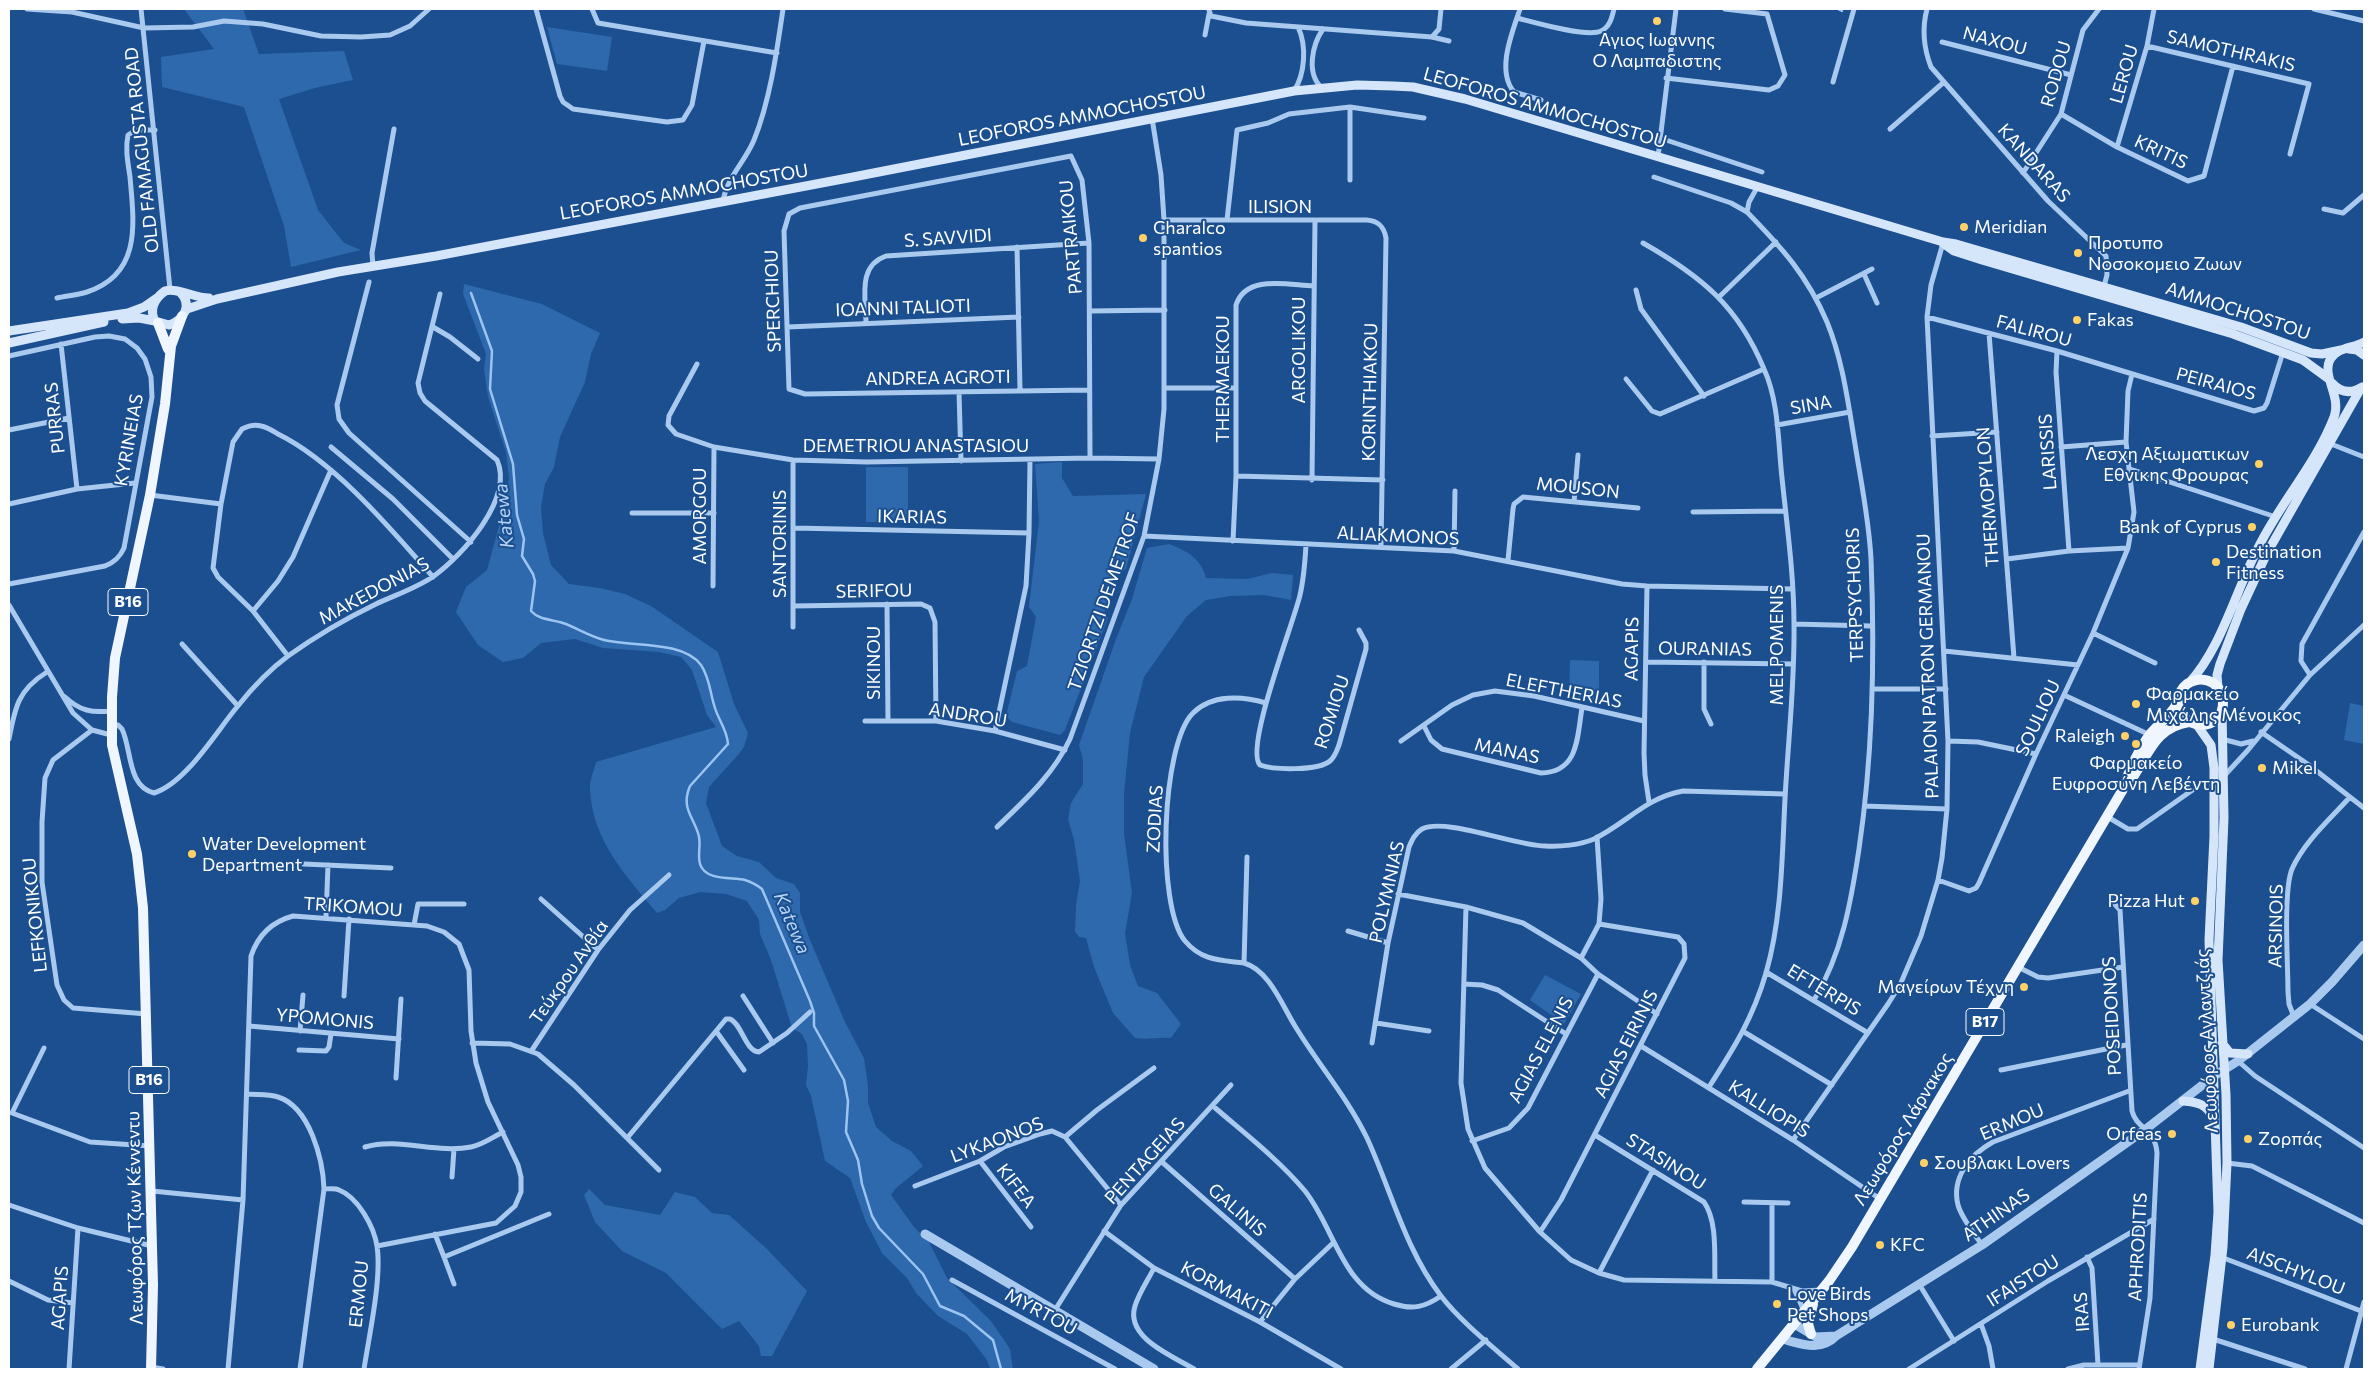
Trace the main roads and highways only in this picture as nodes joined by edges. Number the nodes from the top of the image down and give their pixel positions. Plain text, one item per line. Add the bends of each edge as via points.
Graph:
1 (1943, 242) joint
2 (2103, 290) junction
3 (180, 292) junction
4 (157, 298) junction
5 (216, 299) junction
6 (184, 313) junction
7 (156, 322) junction
8 (9, 331) edge
9 (9, 342) edge
10 (2364, 342) edge
11 (2344, 349) junction
12 (169, 355) junction
13 (2364, 355) edge
14 (2330, 381) junction
15 (2362, 387) edge
16 (2189, 683) junction
17 (2218, 687) junction
18 (2178, 701) junction
19 (2222, 710) junction
20 (2193, 723) junction
21 (2122, 791) junction
22 (2222, 1042) junction
23 (2248, 1054) road end
24 (2183, 1100) road end
25 (2216, 1126) junction
26 (1818, 1294) junction
27 (1811, 1334) road end
28 (151, 1368) edge
29 (1756, 1369) edge
30 (2200, 1369) edge
31 (2209, 1369) edge

1 - 2 main road, AMMOCHOSTOU via 1954,250 1982,260
1 - 5 main road, LEOFOROS AMMOCHOSTOU via 1464,99 1413,87 1372,85 1294,91 373,266
2 - 11 main road, AMMOCHOSTOU via 2241,327 2311,353
2 - 14 main road, AMMOCHOSTOU via 2303,360
3 - 4 main road via 170,289
3 - 5 main road, LEOFOROS AMMOCHOSTOU via 196,298
3 - 6 main road via 186,298
4 - 7 main road via 152,309
4 - 8 main road via 144,308 128,313
5 - 6 main road, LEOFOROS AMMOCHOSTOU
6 - 7 main road via 169,324
6 - 12 main road, B16 via 172,337
7 - 9 main road via 126,318
7 - 12 main road, B16
10 - 11 main road
11 - 13 main road via 2358,350
11 - 14 main road, Λεωφόρος Λάρνακος via 2328,364
12 - 28 main road, Λεωφόρος Τζων Κέννεντυ / B16 via 165,404 150,495 115,658 111,711 116,765 140,873 151,1146
14 - 15 main road via 2339,390 2347,392
14 - 16 main road, Λεωφόρος Λάρνακος via 2336,401 2334,416 2315,455 2259,546 2210,657
15 - 17 main road via 2257,571 2220,664
16 - 17 main road via 2205,680
16 - 18 main road, Λεωφόρος Λάρνακος / B17 via 2182,689
17 - 19 main road via 2223,696
18 - 20 main road via 2181,713
18 - 21 main road, Λεωφόρος Λάρνακος / B17 via 2150,735
19 - 20 main road, Λεωφόρος Λάρνακος / B17 via 2213,722
19 - 22 main road, Λεωφόρος Αγλαντζιάς via 2224,818 2218,940
20 - 21 main road, Λεωφόρος Λάρνακος / B17 via 2170,726
20 - 25 main road, Λεωφόρος Αγλαντζιάς via 2211,745 2214,768 2209,940
21 - 26 main road, Λεωφόρος Λάρνακος / B17 via 1848,1254
22 - 23 main road via 2230,1053
22 - 31 main road, Λεωφόρος Αγλαντζιάς via 2228,1164
24 - 25 main road via 2198,1102 2209,1109
25 - 30 main road, Λεωφόρος Αγλαντζιάς via 2218,1212
26 - 27 main road via 1808,1324
26 - 29 main road, Λεωφόρος Λάρνακος / B17

